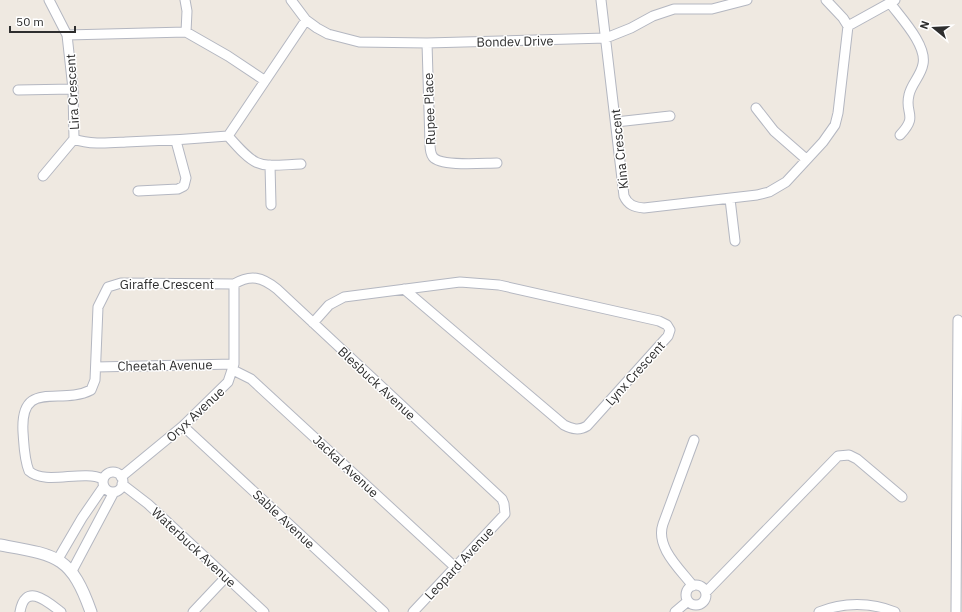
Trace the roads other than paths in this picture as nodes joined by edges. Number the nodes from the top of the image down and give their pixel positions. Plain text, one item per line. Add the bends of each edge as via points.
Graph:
1 (49, 0) edge
2 (185, 0) edge
3 (291, 0) edge
4 (601, 0) edge
5 (747, 0) edge
6 (826, 0) edge
7 (892, 1) edge
8 (306, 20) junction
9 (848, 26) junction
10 (186, 32) junction
11 (67, 36) junction
12 (606, 38) junction
13 (427, 43) junction
14 (264, 80) junction
15 (73, 89) junction
16 (18, 90) dead end
17 (756, 108) dead end
18 (670, 116) dead end
19 (616, 122) junction
20 (900, 135) dead end
21 (228, 136) junction
22 (74, 139) junction
23 (176, 141) junction
24 (806, 159) junction
25 (496, 163) dead end
26 (301, 164) dead end
27 (270, 165) junction
28 (43, 176) dead end
29 (138, 191) dead end
30 (730, 199) junction
31 (271, 205) dead end
32 (735, 241) dead end
33 (234, 284) junction
34 (404, 289) junction
35 (958, 320) dead end
36 (313, 323) junction
37 (96, 366) junction
38 (234, 367) junction
39 (183, 426) junction
40 (694, 440) dead end
41 (960, 468) edge
42 (121, 481) junction
43 (104, 483) junction
44 (114, 492) junction
45 (902, 498) dead end
46 (505, 514) joint
47 (0, 545) edge
48 (58, 559) junction
49 (456, 568) junction
50 (72, 571) junction
51 (226, 577) junction
52 (693, 586) junction
53 (706, 592) junction
54 (688, 601) junction
55 (20, 612) edge
56 (61, 612) edge
57 (90, 612) edge
58 (193, 612) edge
59 (264, 612) edge
60 (384, 612) edge
61 (413, 612) edge
62 (675, 612) edge
63 (819, 612) edge
64 (895, 612) edge
65 (956, 612) edge

1 - 11 street
2 - 10 street
3 - 8 street, Bondev Drive
4 - 12 street, Kina Crescent
5 - 12 street, Bondev Drive via 712,9 674,9
6 - 9 street
7 - 9 street
7 - 20 street via 923,51 921,72 908,95 910,124
8 - 13 street, Bondev Drive via 328,34 350,40
8 - 14 street
9 - 24 street, Kina Crescent via 835,125 831,133
10 - 11 street, Lira Crescent
10 - 14 street
11 - 15 street, Lira Crescent
12 - 13 street, Bondev Drive
12 - 19 street, Kina Crescent
13 - 25 street, Rupee Place via 430,144 433,156 436,160 453,163
14 - 21 street
15 - 16 street
15 - 22 street, Lira Crescent
17 - 24 street via 774,131
18 - 19 street
19 - 30 street, Kina Crescent via 626,202 644,208
21 - 23 street, Lira Crescent
21 - 27 street via 258,165
22 - 23 street, Lira Crescent via 89,143
22 - 28 street
23 - 29 street via 186,178 184,186 178,189
24 - 30 street, Kina Crescent via 777,188 757,195
26 - 27 street
27 - 31 street
30 - 32 street
33 - 36 street, Blesbuck Avenue via 249,277 268,282
33 - 37 street, Giraffe Crescent via 121,284 108,287 98,307
33 - 38 street, Oryx Avenue
34 - 34 street, Lynx Crescent via 564,425 571,428 583,428 595,418 668,336 670,330 659,321 499,285 460,282
34 - 36 street, Lynx Crescent via 338,299
35 - 41 street
36 - 46 street, Blesbuck Avenue via 502,499
37 - 38 street, Cheetah Avenue
37 - 43 street, Giraffe Crescent via 91,390 82,394 46,397 28,403 24,410 23,425 25,460 32,474 47,477 89,475
38 - 39 street, Oryx Avenue via 228,382 220,392
38 - 49 street, Jackal Avenue via 251,379
39 - 42 street, Oryx Avenue
39 - 60 street, Sable Avenue
40 - 52 street via 661,535 664,547
41 - 65 street
42 - 43 street via 119,474 112,472
42 - 44 street
42 - 51 street, Waterbuck Avenue
43 - 44 street via 106,490
43 - 48 street
44 - 50 street
45 - 53 street via 857,459 849,455 838,456
46 - 49 street, Leopard Avenue
47 - 48 street
48 - 50 street
49 - 61 street, Leopard Avenue
50 - 57 street via 84,592
51 - 58 street
51 - 59 street, Waterbuck Avenue
52 - 53 street via 699,585
52 - 54 street via 687,592
53 - 54 street via 701,604 694,605
54 - 62 street
55 - 56 street via 21,604 32,596 40,597
63 - 64 street via 828,608 859,604

